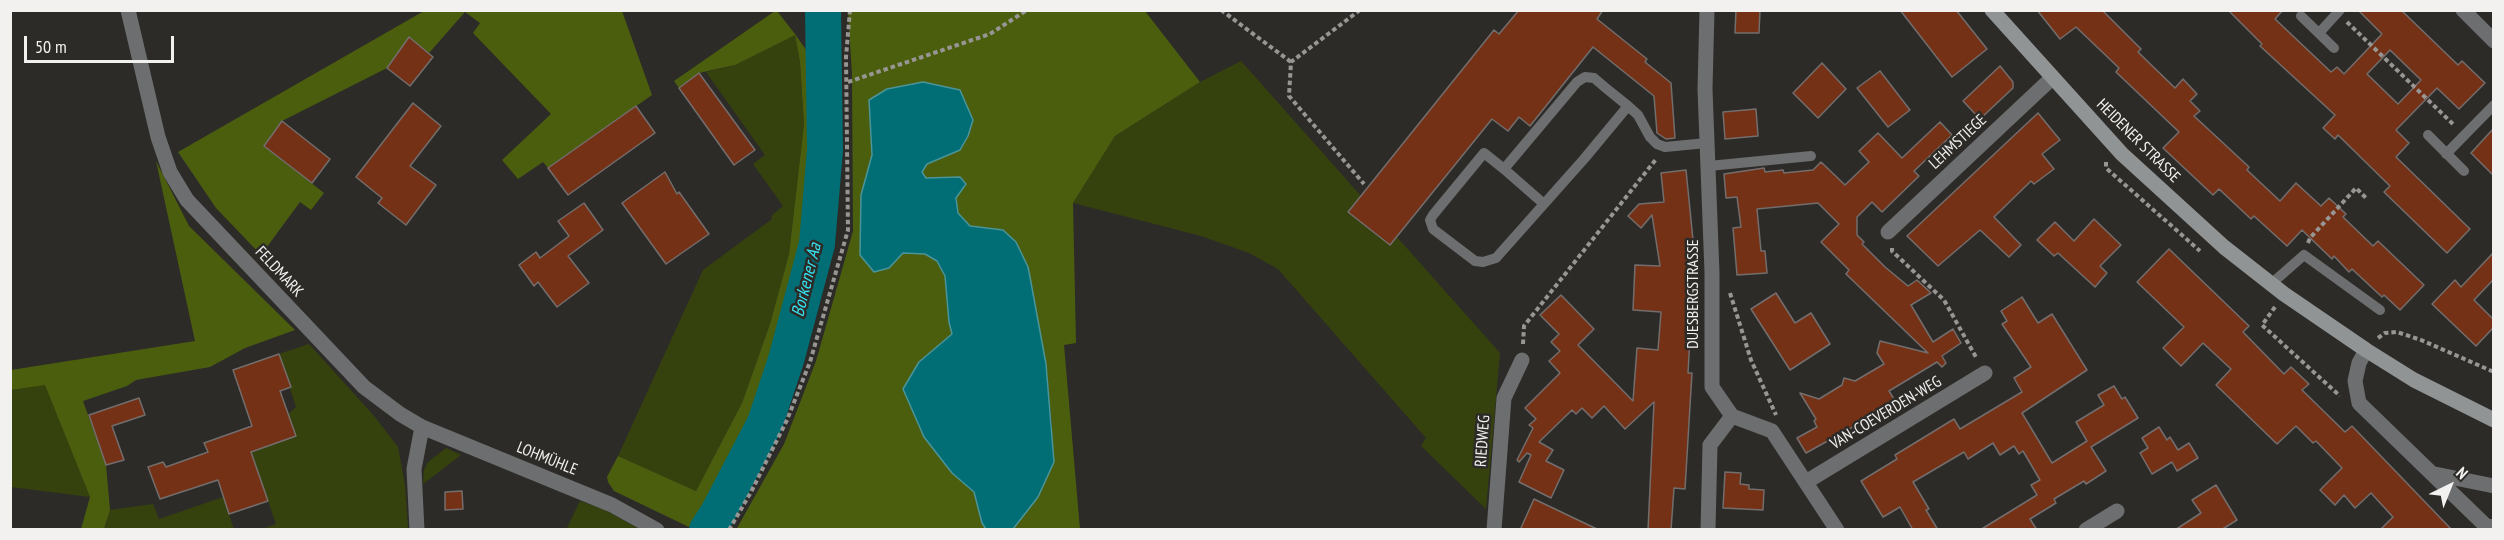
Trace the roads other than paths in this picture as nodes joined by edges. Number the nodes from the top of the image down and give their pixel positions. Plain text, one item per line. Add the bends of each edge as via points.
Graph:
1 (128, 10) edge
2 (1707, 10) edge
3 (1992, 10) edge
4 (2463, 10) edge
5 (2339, 12) edge
6 (2301, 16) dead end
7 (2319, 33) junction
8 (2493, 41) edge
9 (2334, 48) dead end
10 (2052, 78) junction
11 (2493, 105) edge
12 (1628, 106) junction
13 (2428, 135) dead end
14 (1707, 143) junction
15 (2446, 154) junction
16 (1811, 156) dead end
17 (1708, 166) junction
18 (1504, 169) junction
19 (2464, 171) dead end
20 (1544, 204) junction
21 (1888, 232) road end
22 (2271, 284) junction
23 (2380, 310) dead end
24 (2366, 350) junction
25 (1521, 360) road end
26 (1985, 374) road end
27 (1732, 416) junction
28 (2493, 420) edge
29 (422, 427) junction
30 (2435, 474) junction
31 (1806, 482) junction
32 (2493, 486) edge
33 (2116, 510) dead end
34 (2493, 527) edge
35 (417, 530) edge
36 (657, 530) edge
37 (1494, 530) edge
38 (1707, 530) edge
39 (1837, 530) edge
40 (2086, 530) edge

1 - 29 street, FELDMARK via 158,137 170,172 187,200 364,387
2 - 14 street, DUESBERGSTRASSE
3 - 10 main road, HEIDENER STRASSE
4 - 8 street
5 - 7 lane
6 - 7 lane
7 - 9 lane
10 - 21 street, LEHMSTIEGE
10 - 22 main road, HEIDENER STRASSE via 2157,188
11 - 15 lane
12 - 14 lane via 1657,144 1665,147
12 - 18 lane via 1594,78 1577,81
12 - 20 lane
13 - 15 lane
14 - 17 street, DUESBERGSTRASSE
15 - 19 lane
16 - 17 lane
17 - 27 street, DUESBERGSTRASSE via 1710,377 1716,395
18 - 20 lane
18 - 20 lane via 1484,153 1433,215 1433,229 1475,261 1483,262 1496,258
22 - 23 lane via 2304,255
22 - 24 main road, HEIDENER STRASSE
24 - 28 main road, HEIDENER STRASSE via 2414,380
24 - 30 street via 2355,381 2359,403
25 - 37 street, RIEDWEG via 1504,398
26 - 31 street, VAN-COEVERDEN-WEG
27 - 31 street via 1772,431
27 - 38 street via 1710,445
29 - 35 street via 414,469
29 - 36 street, LOHMÜHLE via 612,505
30 - 32 street
30 - 34 street via 2486,526
31 - 39 street
33 - 40 street

